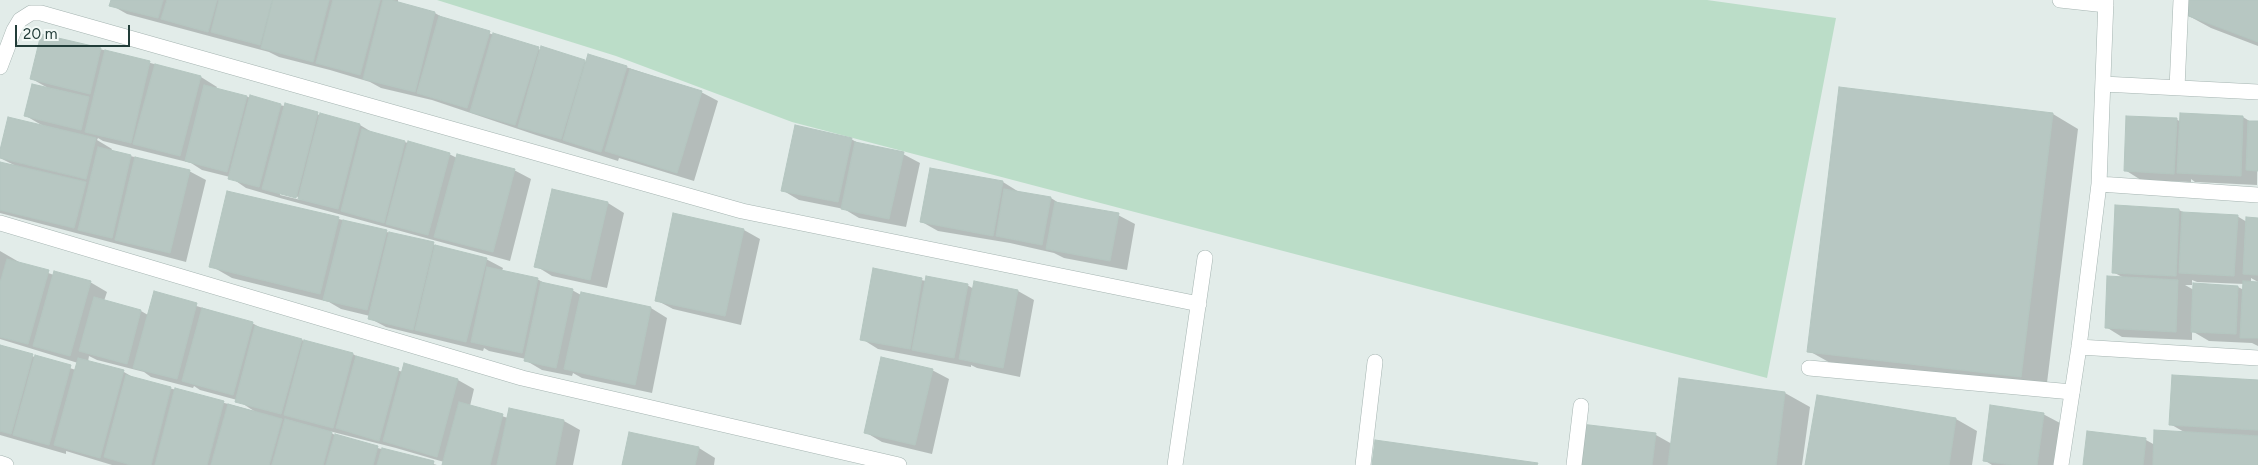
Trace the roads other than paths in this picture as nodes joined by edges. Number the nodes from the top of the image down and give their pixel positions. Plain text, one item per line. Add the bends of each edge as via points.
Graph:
1 (2060, 0) edge
2 (2182, 0) edge
3 (2106, 2) edge
4 (0, 67) edge
5 (2103, 84) junction
6 (2177, 88) junction
7 (2258, 92) edge
8 (2099, 184) junction
9 (2258, 195) edge
10 (0, 223) edge
11 (1205, 258) dead end
12 (1199, 304) junction
13 (2079, 347) junction
14 (2258, 358) edge
15 (1375, 362) dead end
16 (1808, 368) dead end
17 (2072, 392) junction
18 (1581, 406) dead end
19 (0, 463) edge
20 (6, 465) edge
21 (899, 465) edge
22 (1175, 465) edge
23 (1363, 465) edge
24 (1574, 465) edge
25 (2061, 465) edge

1 - 3 street
2 - 6 street
3 - 5 street
4 - 12 street via 20,20 40,12 742,211
5 - 6 street
5 - 8 street
6 - 7 street
8 - 9 street
8 - 13 street
10 - 21 street via 522,378
11 - 12 street
12 - 22 street
13 - 14 street
13 - 17 street
15 - 23 street
16 - 17 street
17 - 25 street
18 - 24 street
19 - 20 street

